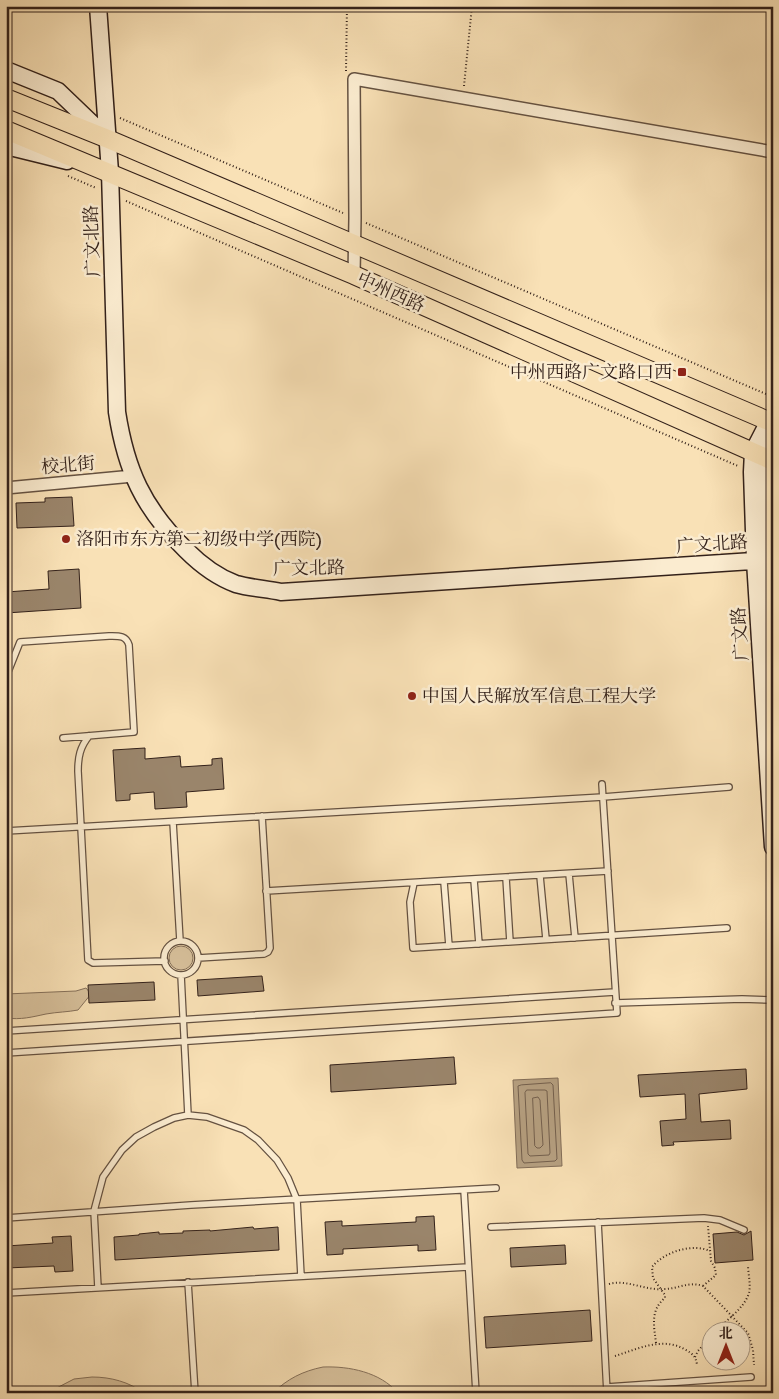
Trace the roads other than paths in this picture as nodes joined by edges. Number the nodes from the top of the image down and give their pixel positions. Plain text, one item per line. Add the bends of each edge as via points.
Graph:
1 (98, 6) edge
2 (6, 70) edge
3 (6, 98) edge
4 (6, 130) edge
5 (108, 139) junction
6 (6, 146) edge
7 (773, 152) edge
8 (110, 172) junction
9 (354, 243) junction
10 (354, 275) junction
11 (772, 418) edge
12 (764, 457) edge
13 (133, 476) junction
14 (6, 488) edge
15 (761, 561) junction
16 (773, 656) edge
17 (6, 677) edge
18 (89, 736) junction
19 (63, 738) dead end
20 (602, 784) dead end
21 (729, 787) dead end
22 (603, 797) junction
23 (262, 816) junction
24 (173, 822) junction
25 (80, 827) junction
26 (6, 831) edge
27 (773, 847) edge
28 (608, 871) junction
29 (569, 874) junction
30 (540, 876) junction
31 (506, 878) junction
32 (474, 880) junction
33 (444, 882) junction
34 (414, 883) junction
35 (266, 891) junction
36 (727, 928) dead end
37 (611, 936) junction
38 (575, 938) junction
39 (546, 939) junction
40 (180, 941) junction
41 (510, 942) junction
42 (479, 944) junction
43 (449, 946) junction
44 (198, 958) junction
45 (165, 961) junction
46 (181, 975) junction
47 (615, 992) junction
48 (773, 1000) edge
49 (616, 1003) junction
50 (182, 1019) junction
51 (6, 1031) edge
52 (184, 1041) junction
53 (6, 1053) edge
54 (188, 1115) junction
55 (496, 1188) dead end
56 (464, 1190) junction
57 (298, 1200) junction
58 (94, 1211) junction
59 (6, 1218) edge
60 (598, 1222) junction
61 (492, 1227) dead end
62 (744, 1230) dead end
63 (468, 1267) junction
64 (301, 1276) junction
65 (188, 1282) junction
66 (98, 1288) junction
67 (6, 1294) edge
68 (751, 1377) dead end
69 (607, 1390) edge
70 (195, 1393) edge
71 (476, 1393) edge

1 - 5 street, 广文北路
2 - 5 street via 58,92
3 - 5 main road, 中州西路
4 - 8 main road, 中州西路
5 - 8 street, 广文北路
5 - 9 main road, 中州西路
6 - 8 street
7 - 9 street via 354,79
8 - 10 main road, 中州西路
8 - 13 street, 广文北路 via 117,412 122,444
9 - 10 street
9 - 11 main road, 中州西路
10 - 12 main road, 中州西路
11 - 12 street, 广文路
12 - 15 street, 广文路
12 - 15 street, 广文路 via 752,472
13 - 14 street, 校北街
13 - 15 street, 广文北路 via 154,514 202,566 236,584 282,592
15 - 16 street, 广文路
15 - 27 street, 广文路
17 - 18 lane via 20,642 109,636 125,638 129,645 134,732
18 - 19 lane
18 - 25 lane via 78,759
20 - 22 lane
21 - 22 lane
22 - 23 lane
22 - 28 lane
23 - 24 lane
23 - 35 lane
24 - 25 lane
24 - 40 lane
25 - 26 lane
25 - 45 lane via 88,960 93,963
28 - 29 lane
28 - 37 lane
29 - 30 lane
29 - 38 lane
30 - 31 lane
30 - 39 lane
31 - 32 lane
31 - 41 lane
32 - 33 lane
32 - 42 lane
33 - 34 lane
33 - 43 lane
34 - 35 lane
34 - 43 lane via 410,902 413,948
35 - 44 lane via 268,952
36 - 37 lane
37 - 38 lane
37 - 47 lane
38 - 39 lane
39 - 41 lane
40 - 44 lane via 191,944
40 - 45 lane via 167,950
41 - 42 lane
42 - 43 lane
44 - 46 lane via 191,972
45 - 46 lane via 170,971
46 - 50 lane
47 - 49 lane
47 - 50 lane
48 - 49 lane
49 - 52 lane via 617,1013
50 - 51 lane
50 - 52 lane
52 - 53 lane
52 - 54 lane
54 - 57 lane via 207,1116 227,1123 258,1140 277,1160
54 - 58 lane via 154,1127 122,1150 103,1177
55 - 56 lane
56 - 57 lane
56 - 63 lane
57 - 58 lane
57 - 64 lane
58 - 59 lane
58 - 66 lane
60 - 61 lane
60 - 62 lane via 704,1218 720,1220
60 - 69 lane
63 - 64 lane
63 - 71 lane
64 - 65 lane
65 - 66 lane
65 - 70 lane
66 - 67 lane
68 - 69 lane

